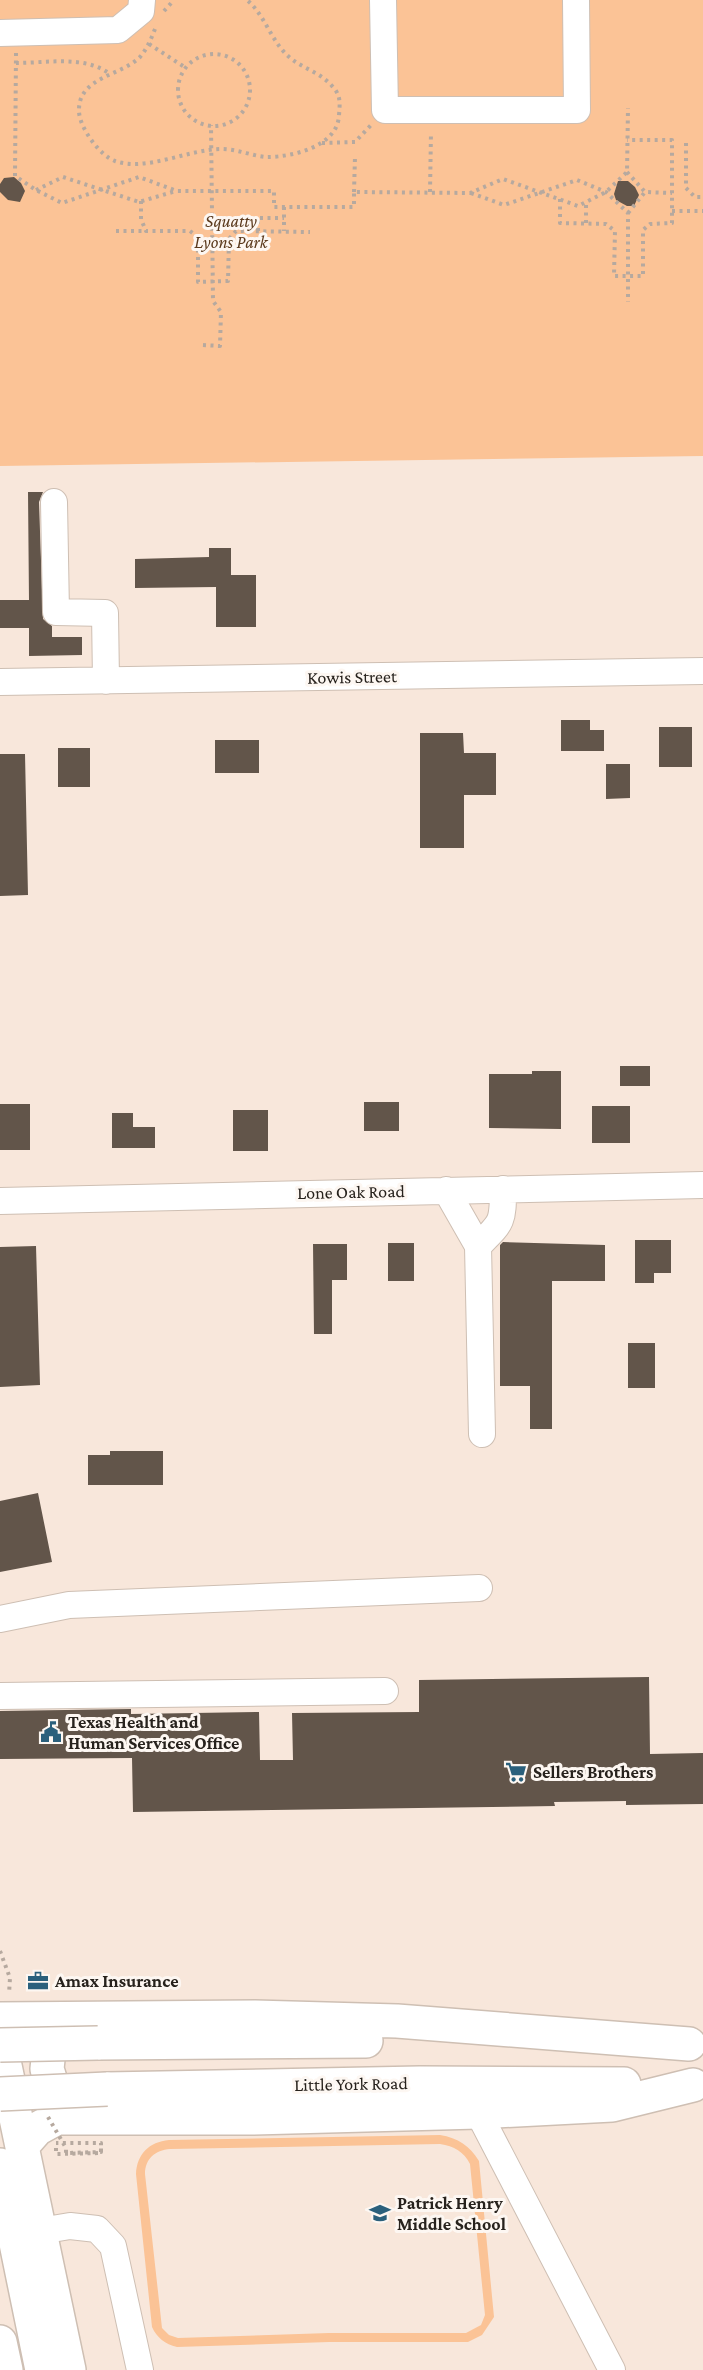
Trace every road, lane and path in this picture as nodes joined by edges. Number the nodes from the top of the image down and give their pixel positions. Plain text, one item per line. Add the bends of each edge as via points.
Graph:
1 (142, 0) edge
2 (248, 0) edge
3 (383, 0) edge
4 (576, 0) edge
5 (0, 33) edge
6 (186, 68) junction
7 (110, 74) junction
8 (628, 108) dead end
9 (385, 110) junction
10 (431, 110) junction
11 (211, 125) junction
12 (627, 140) junction
13 (321, 143) junction
14 (686, 143) dead end
15 (211, 150) junction
16 (355, 157) dead end
17 (627, 172) junction
18 (36, 190) junction
19 (102, 190) junction
20 (177, 191) junction
21 (212, 191) junction
22 (354, 192) junction
23 (430, 192) junction
24 (470, 192) junction
25 (606, 192) junction
26 (645, 192) junction
27 (542, 193) junction
28 (672, 193) junction
29 (703, 197) edge
30 (560, 199) junction
31 (141, 201) junction
32 (586, 202) junction
33 (284, 207) junction
34 (672, 211) junction
35 (703, 211) edge
36 (628, 213) junction
37 (284, 218) junction
38 (586, 223) junction
39 (116, 231) dead end
40 (146, 231) junction
41 (258, 231) junction
42 (284, 231) junction
43 (310, 232) dead end
44 (628, 276) junction
45 (213, 281) junction
46 (628, 302) dead end
47 (203, 345) dead end
48 (54, 502) dead end
49 (703, 671) edge
50 (106, 681) junction
51 (0, 682) edge
52 (703, 1185) edge
53 (503, 1189) junction
54 (446, 1190) junction
55 (0, 1201) edge
56 (478, 1246) junction
57 (482, 1434) dead end
58 (479, 1588) dead end
59 (0, 1619) edge
60 (385, 1691) dead end
61 (0, 1696) edge
62 (0, 1952) edge
63 (4, 2007) edge
64 (69, 2017) junction
65 (0, 2043) edge
66 (696, 2044) edge
67 (698, 2085) edge
68 (0, 2094) edge
69 (478, 2112) junction
70 (85, 2118) junction
71 (59, 2139) dead end
72 (66, 2148) dead end
73 (11, 2155) edge
74 (40, 2231) junction
75 (0, 2342) edge
76 (6, 2370) edge
77 (42, 2370) edge
78 (69, 2370) edge
79 (140, 2370) edge
80 (612, 2370) edge

1 - 5 street via 141,11 118,30
2 - 13 path via 289,58 317,73 340,97 339,123
3 - 9 street
4 - 10 street via 577,110
6 - 7 path via 149,44 138,58
6 - 11 path via 177,90 180,102 195,121
6 - 11 path via 195,60 216,55 237,63 244,72 249,94 246,105 229,123
7 - 15 path via 83,93 79,111 99,152 125,164
7 - 18 path via 86,62 16,63 15,176
8 - 12 path
9 - 10 street
9 - 13 path via 355,142
10 - 23 path
11 - 15 path
12 - 17 path
12 - 28 path via 672,140
13 - 15 path via 282,156
14 - 29 path via 686,188 694,197
15 - 21 path
16 - 22 path
17 - 25 path
17 - 26 path
18 - 19 path via 63,177
18 - 19 path via 62,203
19 - 20 path via 139,177
19 - 31 path
20 - 21 path
20 - 31 path
21 - 33 path via 274,191 274,207
21 - 45 path
22 - 23 path
22 - 33 path via 354,207
23 - 24 path
24 - 27 path via 504,205
24 - 27 path via 502,179
25 - 27 path via 577,180
25 - 32 path
25 - 36 path
26 - 28 path
26 - 36 path
27 - 30 path
28 - 34 path
30 - 32 path via 578,206
30 - 38 path via 560,223
31 - 40 path
32 - 38 path
33 - 37 path
34 - 35 path
34 - 44 path via 672,223 650,224 643,230 643,276
36 - 44 path
37 - 41 path via 258,218
37 - 42 path
38 - 44 path via 606,224 615,231 614,276
39 - 40 path
40 - 45 path via 190,231 198,237 198,282
41 - 42 path
41 - 45 path via 236,231 229,239 228,281
42 - 43 path
44 - 46 path
45 - 47 path via 213,301 221,312 220,346
48 - 50 street via 56,612 105,614
49 - 50 street, Kowis Street
50 - 51 street, Kowis Street
52 - 53 street, Lone Oak Road
53 - 54 street, Lone Oak Road
53 - 56 street via 500,1221
54 - 55 street, Lone Oak Road
54 - 56 street
56 - 57 street
58 - 59 street via 69,1605
60 - 61 street
62 - 63 path via 10,1978
63 - 64 main road
64 - 66 main road via 397,2020
64 - 70 main road via 51,2030 47,2069 57,2101
65 - 66 main road, bridge
65 - 73 main road
67 - 68 main road, Little York Road, bridge via 420,2083
67 - 69 main road via 612,2105
69 - 70 main road
69 - 80 street
70 - 73 main road via 57,2118 37,2129
71 - 72 path, bridge via 59,2143 101,2143 101,2153 56,2154 56,2143 101,2143 101,2152 66,2153
73 - 74 main road
73 - 77 main road via 23,2278
74 - 78 main road
74 - 79 street via 70,2226 97,2229 113,2246
75 - 76 main road

